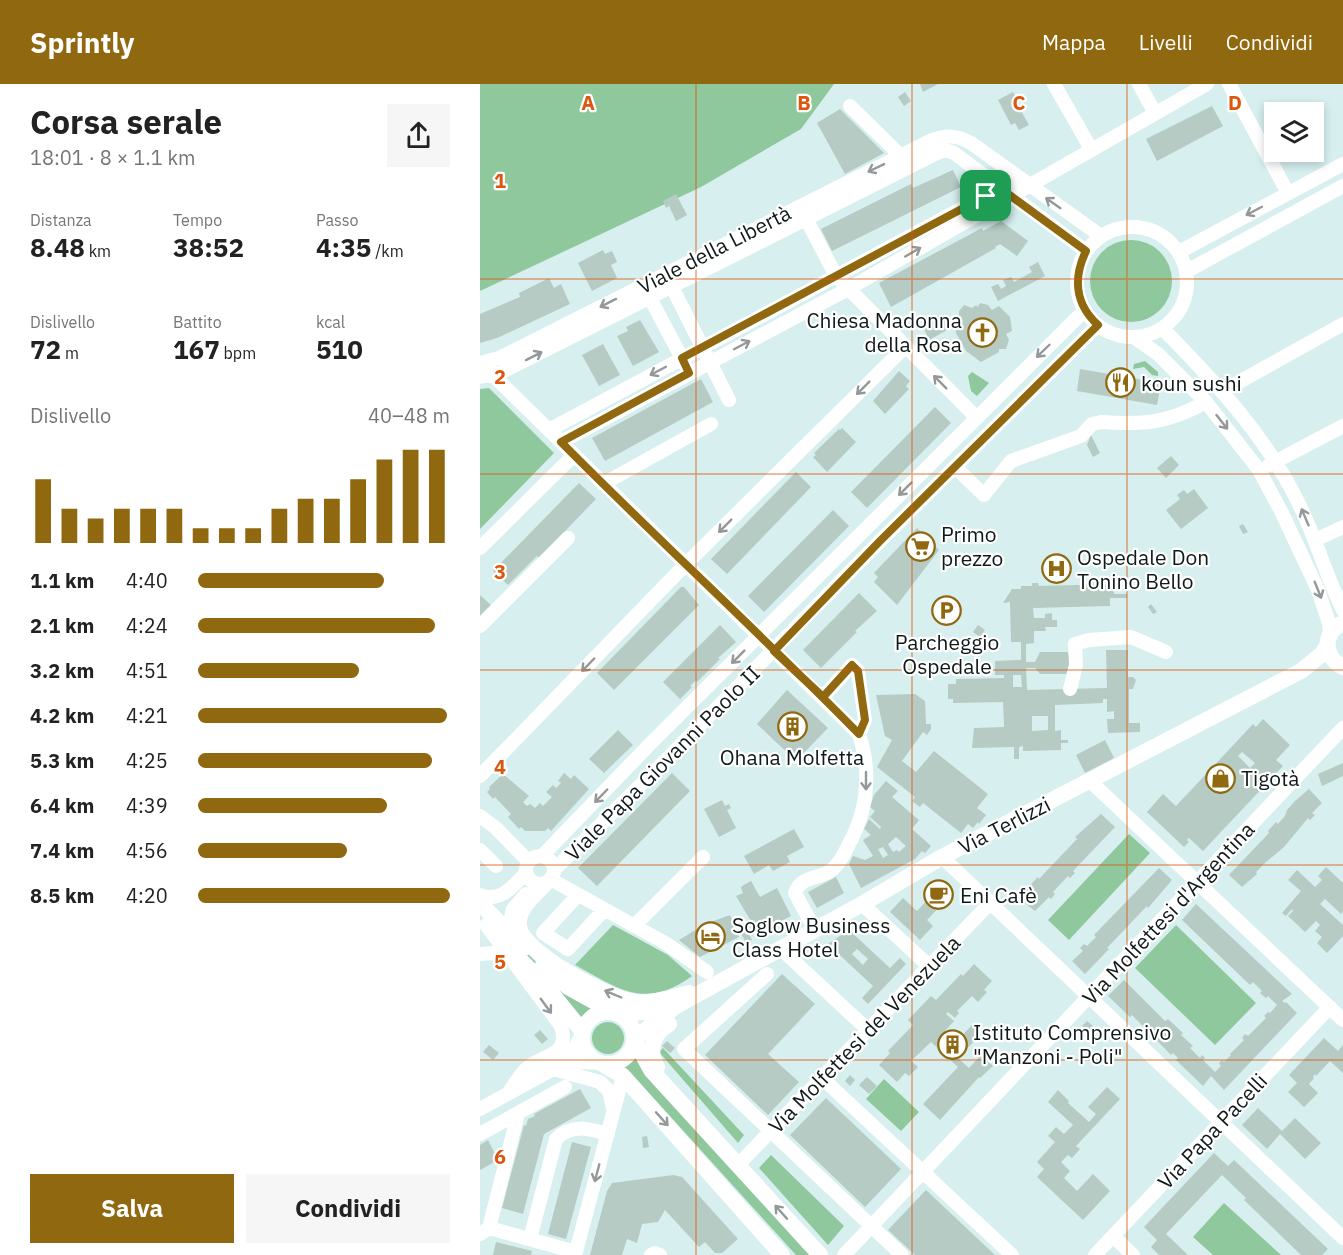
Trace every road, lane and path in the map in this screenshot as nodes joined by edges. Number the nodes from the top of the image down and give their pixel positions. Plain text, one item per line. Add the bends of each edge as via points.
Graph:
1 (1054, 84) edge
2 (1139, 84) edge
3 (1207, 84) edge
4 (1229, 84) edge
5 (850, 106) dead end
6 (1155, 113) junction
7 (948, 135) junction
8 (1091, 149) junction
9 (946, 150) junction
10 (901, 156) junction
11 (1343, 164) edge
12 (1312, 181) junction
13 (1027, 185) junction
14 (1343, 186) edge
15 (1006, 192) junction
16 (1288, 193) junction
17 (1320, 198) junction
18 (800, 205) junction
19 (807, 219) junction
20 (1101, 236) junction
21 (1086, 251) junction
22 (1179, 252) junction
23 (1187, 271) junction
24 (665, 274) junction
25 (836, 276) junction
26 (671, 287) junction
27 (848, 289) junction
28 (650, 298) junction
29 (1084, 310) junction
30 (1343, 324) edge
31 (1098, 325) junction
32 (1165, 327) junction
33 (1135, 338) junction
34 (702, 347) junction
35 (905, 347) junction
36 (682, 358) junction
37 (710, 362) junction
38 (485, 369) edge
39 (689, 373) junction
40 (1222, 390) junction
41 (729, 400) dead end
42 (1206, 402) junction
43 (976, 417) junction
44 (711, 424) dead end
45 (1343, 426) edge
46 (549, 430) junction
47 (561, 442) junction
48 (574, 455) junction
49 (1276, 462) junction
50 (931, 463) junction
51 (1259, 470) junction
52 (950, 472) junction
53 (603, 484) junction
54 (1343, 527) edge
55 (867, 528) junction
56 (568, 538) dead end
57 (1315, 540) junction
58 (880, 541) junction
59 (480, 548) edge
60 (686, 565) junction
61 (1343, 610) edge
62 (480, 626) edge
63 (1333, 634) edge
64 (758, 636) junction
65 (774, 651) junction
66 (1166, 652) dead end
67 (1341, 666) edge
68 (1301, 671) junction
69 (1070, 689) dead end
70 (823, 697) junction
71 (1343, 728) edge
72 (859, 734) junction
73 (650, 744) junction
74 (666, 760) junction
75 (480, 776) edge
76 (1090, 781) junction
77 (480, 816) edge
78 (480, 850) edge
79 (542, 856) junction
80 (703, 857) dead end
81 (942, 857) junction
82 (496, 866) dead end
83 (527, 867) junction
84 (547, 879) junction
85 (1197, 882) junction
86 (480, 895) edge
87 (578, 895) junction
88 (480, 903) edge
89 (990, 903) junction
90 (862, 904) junction
91 (604, 910) junction
92 (483, 922) edge
93 (634, 926) junction
94 (815, 930) junction
95 (508, 932) junction
96 (781, 949) junction
97 (480, 954) edge
98 (510, 957) junction
99 (929, 966) junction
100 (767, 974) dead end
101 (714, 980) junction
102 (1089, 997) junction
103 (737, 1001) junction
104 (676, 1006) junction
105 (1330, 1007) junction
106 (615, 1013) junction
107 (1343, 1020) edge
108 (868, 1030) junction
109 (583, 1032) junction
110 (634, 1039) junction
111 (601, 1063) junction
112 (553, 1069) junction
113 (623, 1076) junction
114 (822, 1077) junction
115 (565, 1087) dead end
116 (509, 1092) junction
117 (672, 1094) junction
118 (480, 1109) edge
119 (614, 1112) junction
120 (518, 1114) junction
121 (1221, 1122) junction
122 (771, 1131) junction
123 (480, 1134) edge
124 (608, 1134) junction
125 (738, 1165) junction
126 (923, 1172) junction
127 (872, 1226) junction
128 (484, 1231) edge
129 (1113, 1236) junction
130 (1343, 1238) edge
131 (530, 1239) junction
132 (576, 1254) edge
133 (651, 1255) edge
134 (660, 1255) edge
135 (782, 1255) edge
136 (820, 1255) edge
137 (844, 1255) edge
138 (902, 1255) edge
139 (1012, 1255) edge
140 (1095, 1255) edge
141 (1133, 1255) edge

1 - 8 street
2 - 6 street
3 - 6 street
4 - 16 street
5 - 10 street
6 - 8 street
7 - 9 street
7 - 10 street, Viale della Libertà
7 - 13 street via 970,143
8 - 13 street
9 - 15 street
9 - 19 street, Viale della Libertà
10 -> 18 street, Viale della Libertà
11 - 12 street
12 - 16 street
12 - 17 street
13 - 15 street
20 -> 13 street
14 - 17 street
15 - 21 street
15 - 25 street
27 -> 15 street
16 -> 22 street
17 - 23 street
18 - 19 street
18 - 24 street, Viale della Libertà
19 - 25 street
19 - 26 street, Viale della Libertà
20 - 21 street
20 - 22 street via 1134,226 1159,234
21 - 29 street via 1077,280
22 - 23 street
23 - 32 street via 1184,302
24 - 26 street
24 -> 38 street, Viale della Libertà via 499,358
25 - 27 street
25 - 34 street
26 - 28 street, Viale della Libertà
26 - 34 street
27 - 35 street
37 -> 27 street
28 - 36 street
38 -> 28 street, Viale della Libertà
29 - 31 street
29 -> 43 street, Viale Papa Giovanni Paolo II
30 - 40 street
31 - 33 street via 1122,337
31 - 52 street, Viale Papa Giovanni Paolo II
32 - 33 street
32 - 40 street
33 - 42 street via 1158,354
34 - 36 street
34 - 37 street
43 -> 35 street
35 -> 60 street
36 - 39 street
36 -> 46 street
37 - 39 street
37 - 41 street
38 - 46 street
39 - 47 street
40 - 49 street
42 -> 51 street
42 - 52 street via 1159,422 1092,423 1081,436 1011,461 984,495
43 - 50 street, Viale Papa Giovanni Paolo II
44 - 53 street
45 - 49 street
46 - 47 street
47 - 48 street
48 - 53 street
48 - 59 street
49 - 51 street
57 -> 49 street
50 - 52 street
50 -> 55 street, Viale Papa Giovanni Paolo II
51 -> 63 street via 1318,590
52 - 58 street, Viale Papa Giovanni Paolo II
53 - 60 street
54 - 57 street
55 - 58 street
55 - 64 street, Viale Papa Giovanni Paolo II
56 - 62 street
57 - 61 street
58 - 65 street, Viale Papa Giovanni Paolo II
60 - 64 street
60 -> 75 street
63 - 67 main road via 1332,658
63 - 68 main road, Via Terlizzi via 1322,654
64 - 65 street
64 -> 73 street, Viale Papa Giovanni Paolo II
65 - 70 street
65 - 74 street, Viale Papa Giovanni Paolo II
66 - 69 street via 1131,637 1075,644 1076,665
67 - 68 main road, Via Terlizzi
68 - 76 main road, Via Terlizzi
70 - 72 street
70 - 72 street via 852,665 858,671 865,720
71 - 85 street, Via Molfettesi d'Argentina
72 -> 94 street via 865,751 867,782 859,827 837,865 805,880 795,893
73 - 74 street
73 -> 79 street, Viale Papa Giovanni Paolo II
74 - 84 street, Viale Papa Giovanni Paolo II
76 - 81 main road, Via Terlizzi
76 - 85 street
77 - 83 street via 496,828
78 - 82 street
79 - 83 street via 535,857
79 - 84 street via 551,860
80 - 93 street
81 - 89 street
81 - 90 main road, Via Terlizzi
83 - 84 street via 530,880
83 - 86 street via 504,895
84 - 87 street
84 - 95 street, Viale Papa Giovanni Paolo II via 513,909
101 -> 84 main road, Via Terlizzi via 652,1002 635,1002 615,996 544,958 524,938 519,927 524,907
85 - 102 street, Via Molfettesi d'Argentina
85 - 105 street
87 - 91 street
87 - 91 street via 543,933 568,949
88 - 95 main road
89 - 99 street, Via Molfettesi del Venezuela
89 - 102 street
90 - 94 main road, Via Terlizzi
90 - 99 street
91 - 93 street
92 - 98 street
92 - 109 main road via 545,985
93 - 101 street
94 - 96 main road, Via Terlizzi
95 - 106 main road via 568,987
96 - 101 main road, Via Terlizzi
96 - 108 street
97 - 98 street
98 -> 116 street via 561,1026 564,1036 562,1046 527,1068
99 - 108 street, Via Molfettesi del Venezuela
100 - 103 street
101 - 103 street
101 - 104 main road, Via Terlizzi
101 - 117 main road, Via Terlizzi via 654,1038 654,1063
102 - 121 street
102 - 126 street, Via Molfettesi d'Argentina
103 - 122 street via 684,1049
104 - 106 main road, Via Terlizzi via 651,1012
104 - 110 main road, Via Terlizzi
105 - 107 street
105 - 121 street, Via Papa Pacelli
106 - 109 main road via 591,1018
106 - 110 main road via 627,1020
108 - 114 street, Via Molfettesi del Venezuela
109 - 111 main road via 586,1052
109 - 112 street via 572,1054
110 - 111 main road via 620,1062
110 - 117 main road via 651,1070
111 - 112 street via 580,1062
111 - 113 main road
112 - 116 street
112 - 119 street via 600,1082 609,1091
113 - 119 street
113 -> 135 main road
114 - 122 street, Via Molfettesi del Venezuela
114 - 126 street
115 - 120 street
116 - 118 street
117 - 125 main road
119 - 124 street
120 - 123 street
120 - 128 street
121 - 129 street, Via Papa Pacelli
121 - 130 street
122 - 125 street, Via Molfettesi del Venezuela
122 - 127 street
124 - 131 street via 573,1129 556,1139
124 -> 132 street
136 -> 125 main road
126 - 127 street, Via Molfettesi d'Argentina
126 - 139 street
127 - 137 street, Via Molfettesi d'Argentina
127 - 138 street
128 - 131 street
129 - 140 street, Via Papa Pacelli
129 - 141 street
131 - 132 street
133 - 134 street

